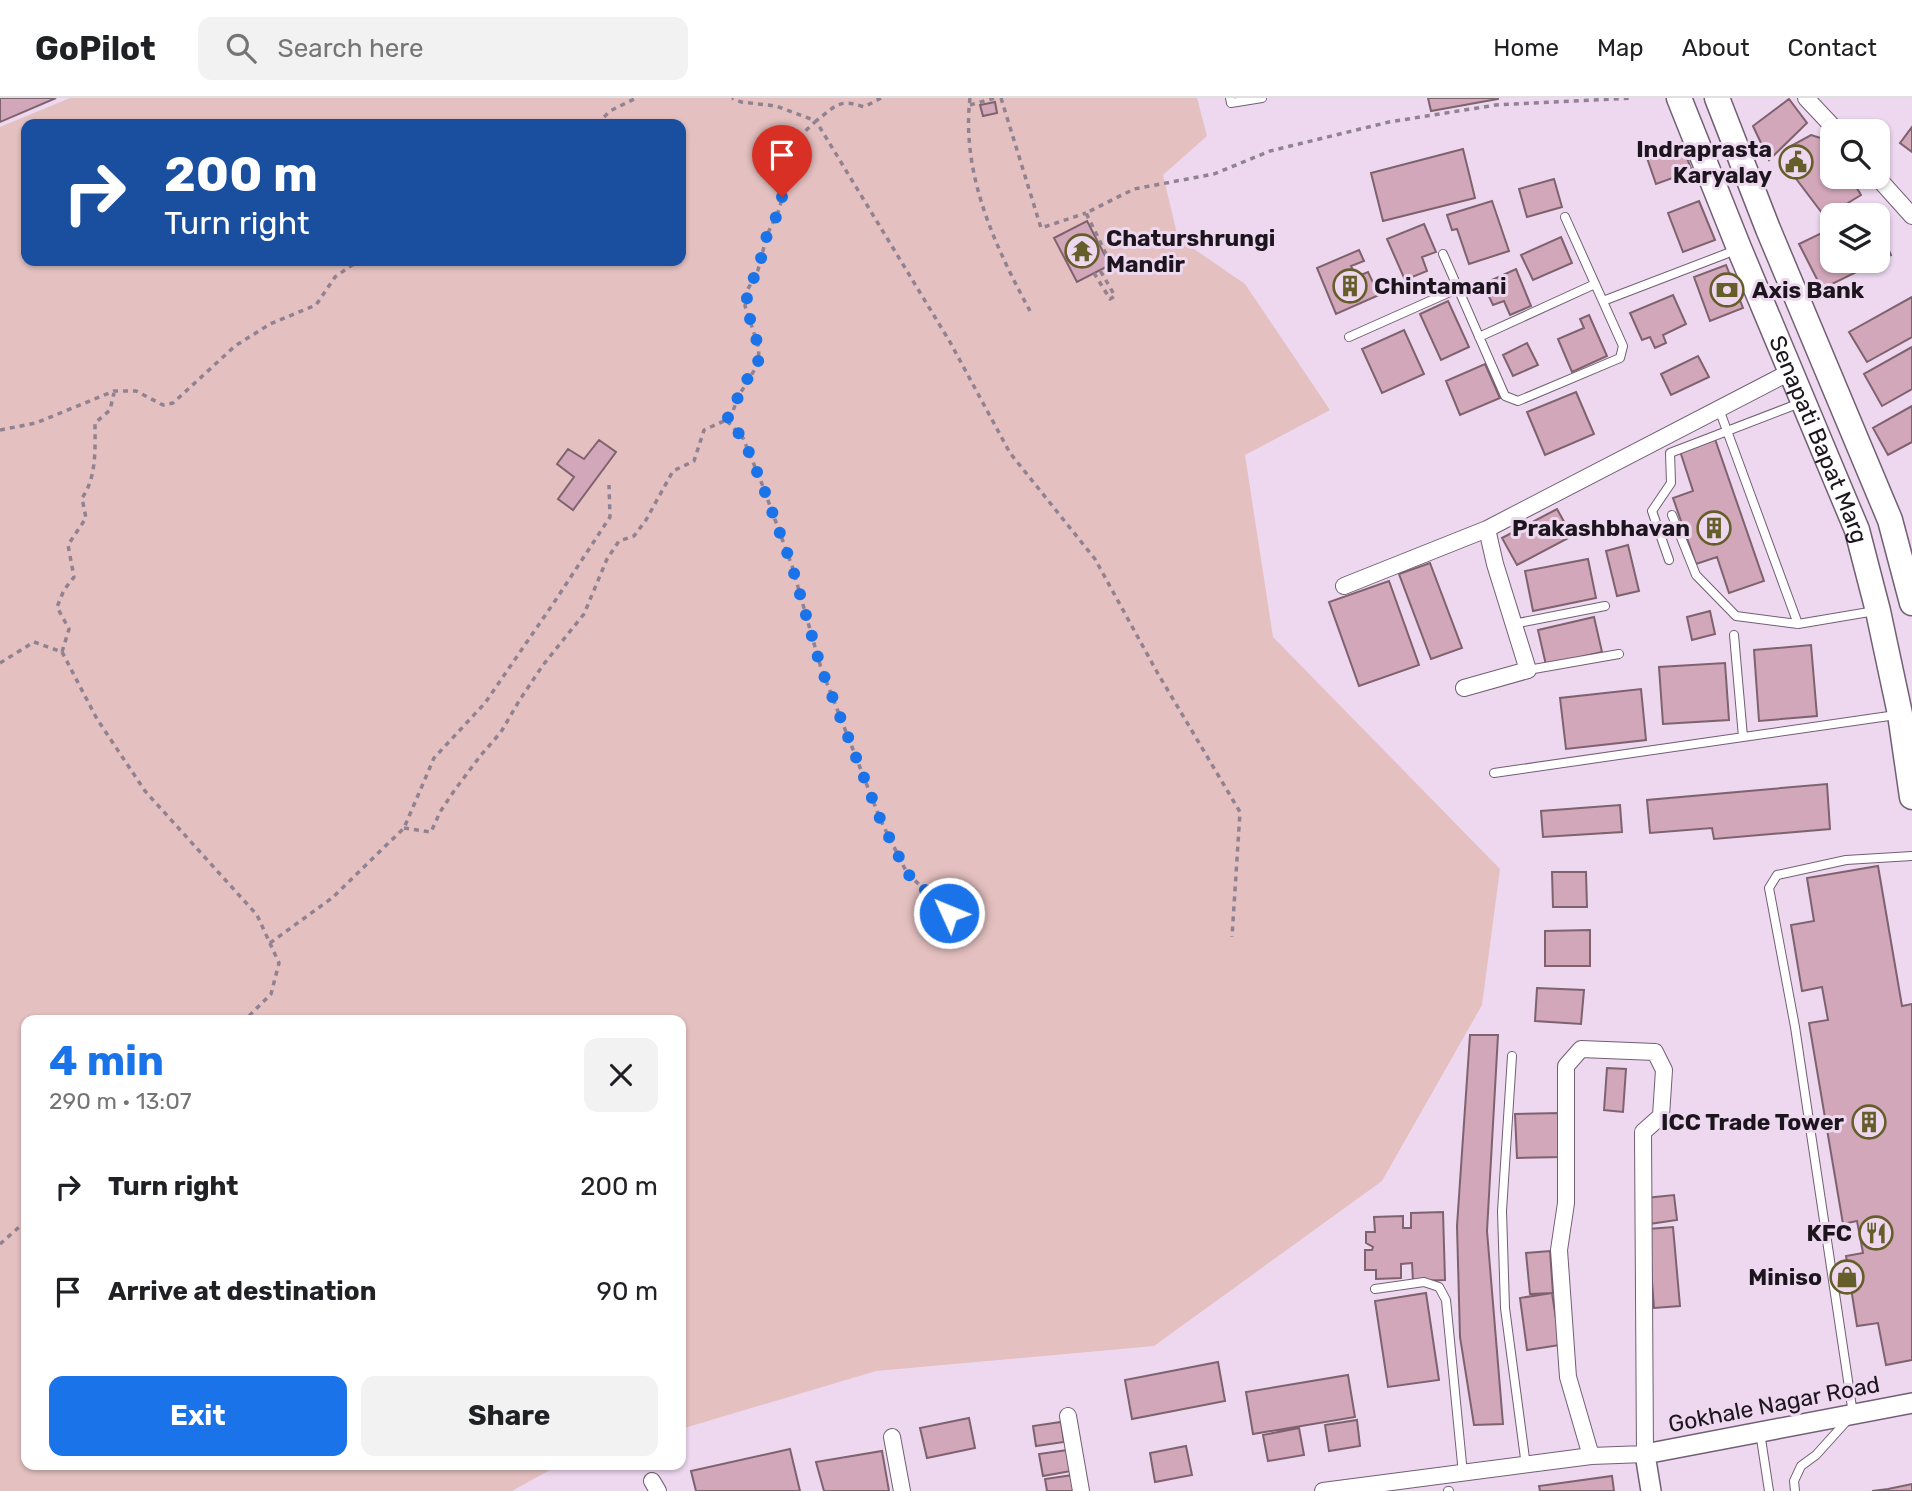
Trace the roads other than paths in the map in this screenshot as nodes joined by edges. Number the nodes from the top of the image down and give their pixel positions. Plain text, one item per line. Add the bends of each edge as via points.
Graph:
1 (1230, 98) edge
2 (1262, 98) edge
3 (1679, 98) edge
4 (1717, 98) edge
5 (1806, 98) edge
6 (1826, 119) edge
7 (1888, 189) edge
8 (1912, 216) edge
9 (1565, 217) dead end
10 (1739, 248) junction
11 (1443, 254) dead end
12 (1595, 284) junction
13 (1459, 288) junction
14 (1603, 301) junction
15 (1349, 337) dead end
16 (1479, 337) junction
17 (1790, 372) junction
18 (1803, 402) junction
19 (1718, 409) junction
20 (1727, 431) junction
21 (1672, 515) dead end
22 (1487, 529) junction
23 (1669, 560) dead end
24 (1344, 586) dead end
25 (1912, 603) edge
26 (1605, 606) dead end
27 (1878, 611) junction
28 (1513, 624) junction
29 (1798, 625) junction
30 (1734, 635) dead end
31 (1619, 654) dead end
32 (1528, 670) junction
33 (1464, 688) dead end
34 (1900, 714) junction
35 (1742, 737) junction
36 (1494, 774) dead end
37 (1912, 797) edge
38 (1912, 856) edge
39 (1512, 1056) dead end
40 (1375, 1289) dead end
41 (1912, 1403) edge
42 (1853, 1414) junction
43 (1068, 1416) dead end
44 (1760, 1432) junction
45 (892, 1437) dead end
46 (1645, 1454) junction
47 (1591, 1456) junction
48 (1526, 1466) junction
49 (1464, 1474) junction
50 (1349, 1489) edge
51 (902, 1491) edge
52 (1081, 1491) edge
53 (1323, 1491) edge
54 (1651, 1491) edge
55 (1769, 1491) edge
56 (1795, 1491) edge

1 - 2 lane via 1231,103
3 - 10 main road, Senapati Bapat Marg
4 - 25 main road, Senapati Bapat Marg via 1889,520
5 - 6 street
7 - 8 street
9 - 12 lane
10 - 14 lane
10 - 17 main road, Senapati Bapat Marg
11 - 13 lane
12 - 14 lane
12 - 16 lane
13 - 15 lane
13 - 16 lane
14 - 16 lane via 1623,346 1620,358 1518,401 1505,396
17 - 18 main road, Senapati Bapat Marg
17 - 19 street
18 - 20 lane
18 - 27 main road, Senapati Bapat Marg via 1857,530
19 - 20 lane
19 - 22 street
20 - 23 lane via 1670,453 1671,483 1653,511
20 - 29 lane
21 - 29 lane via 1696,575 1736,616
22 - 24 street
22 - 28 street
26 - 28 lane
27 - 29 lane
27 - 34 main road, Senapati Bapat Marg
28 - 32 street
30 - 35 lane
31 - 32 lane
32 - 33 street
34 - 35 lane
34 - 37 main road, Senapati Bapat Marg
35 - 36 lane
38 - 42 lane via 1846,860 1777,875 1769,888 1796,1027
39 - 48 lane via 1502,1211 1505,1308
40 - 49 lane via 1424,1282 1439,1287 1446,1300
41 - 42 street, Gokhale Nagar Road
42 - 44 street, Gokhale Nagar Road
42 - 56 lane via 1801,1465
43 - 52 street
44 - 46 street, Gokhale Nagar Road
44 - 55 lane
45 - 51 street
46 - 47 street
46 - 47 street via 1643,1132 1661,1116 1664,1070 1655,1052 1581,1049 1566,1066 1566,1203 1559,1250 1569,1377
46 - 54 street
47 - 48 street
48 - 49 street
49 - 50 street
50 - 53 street

